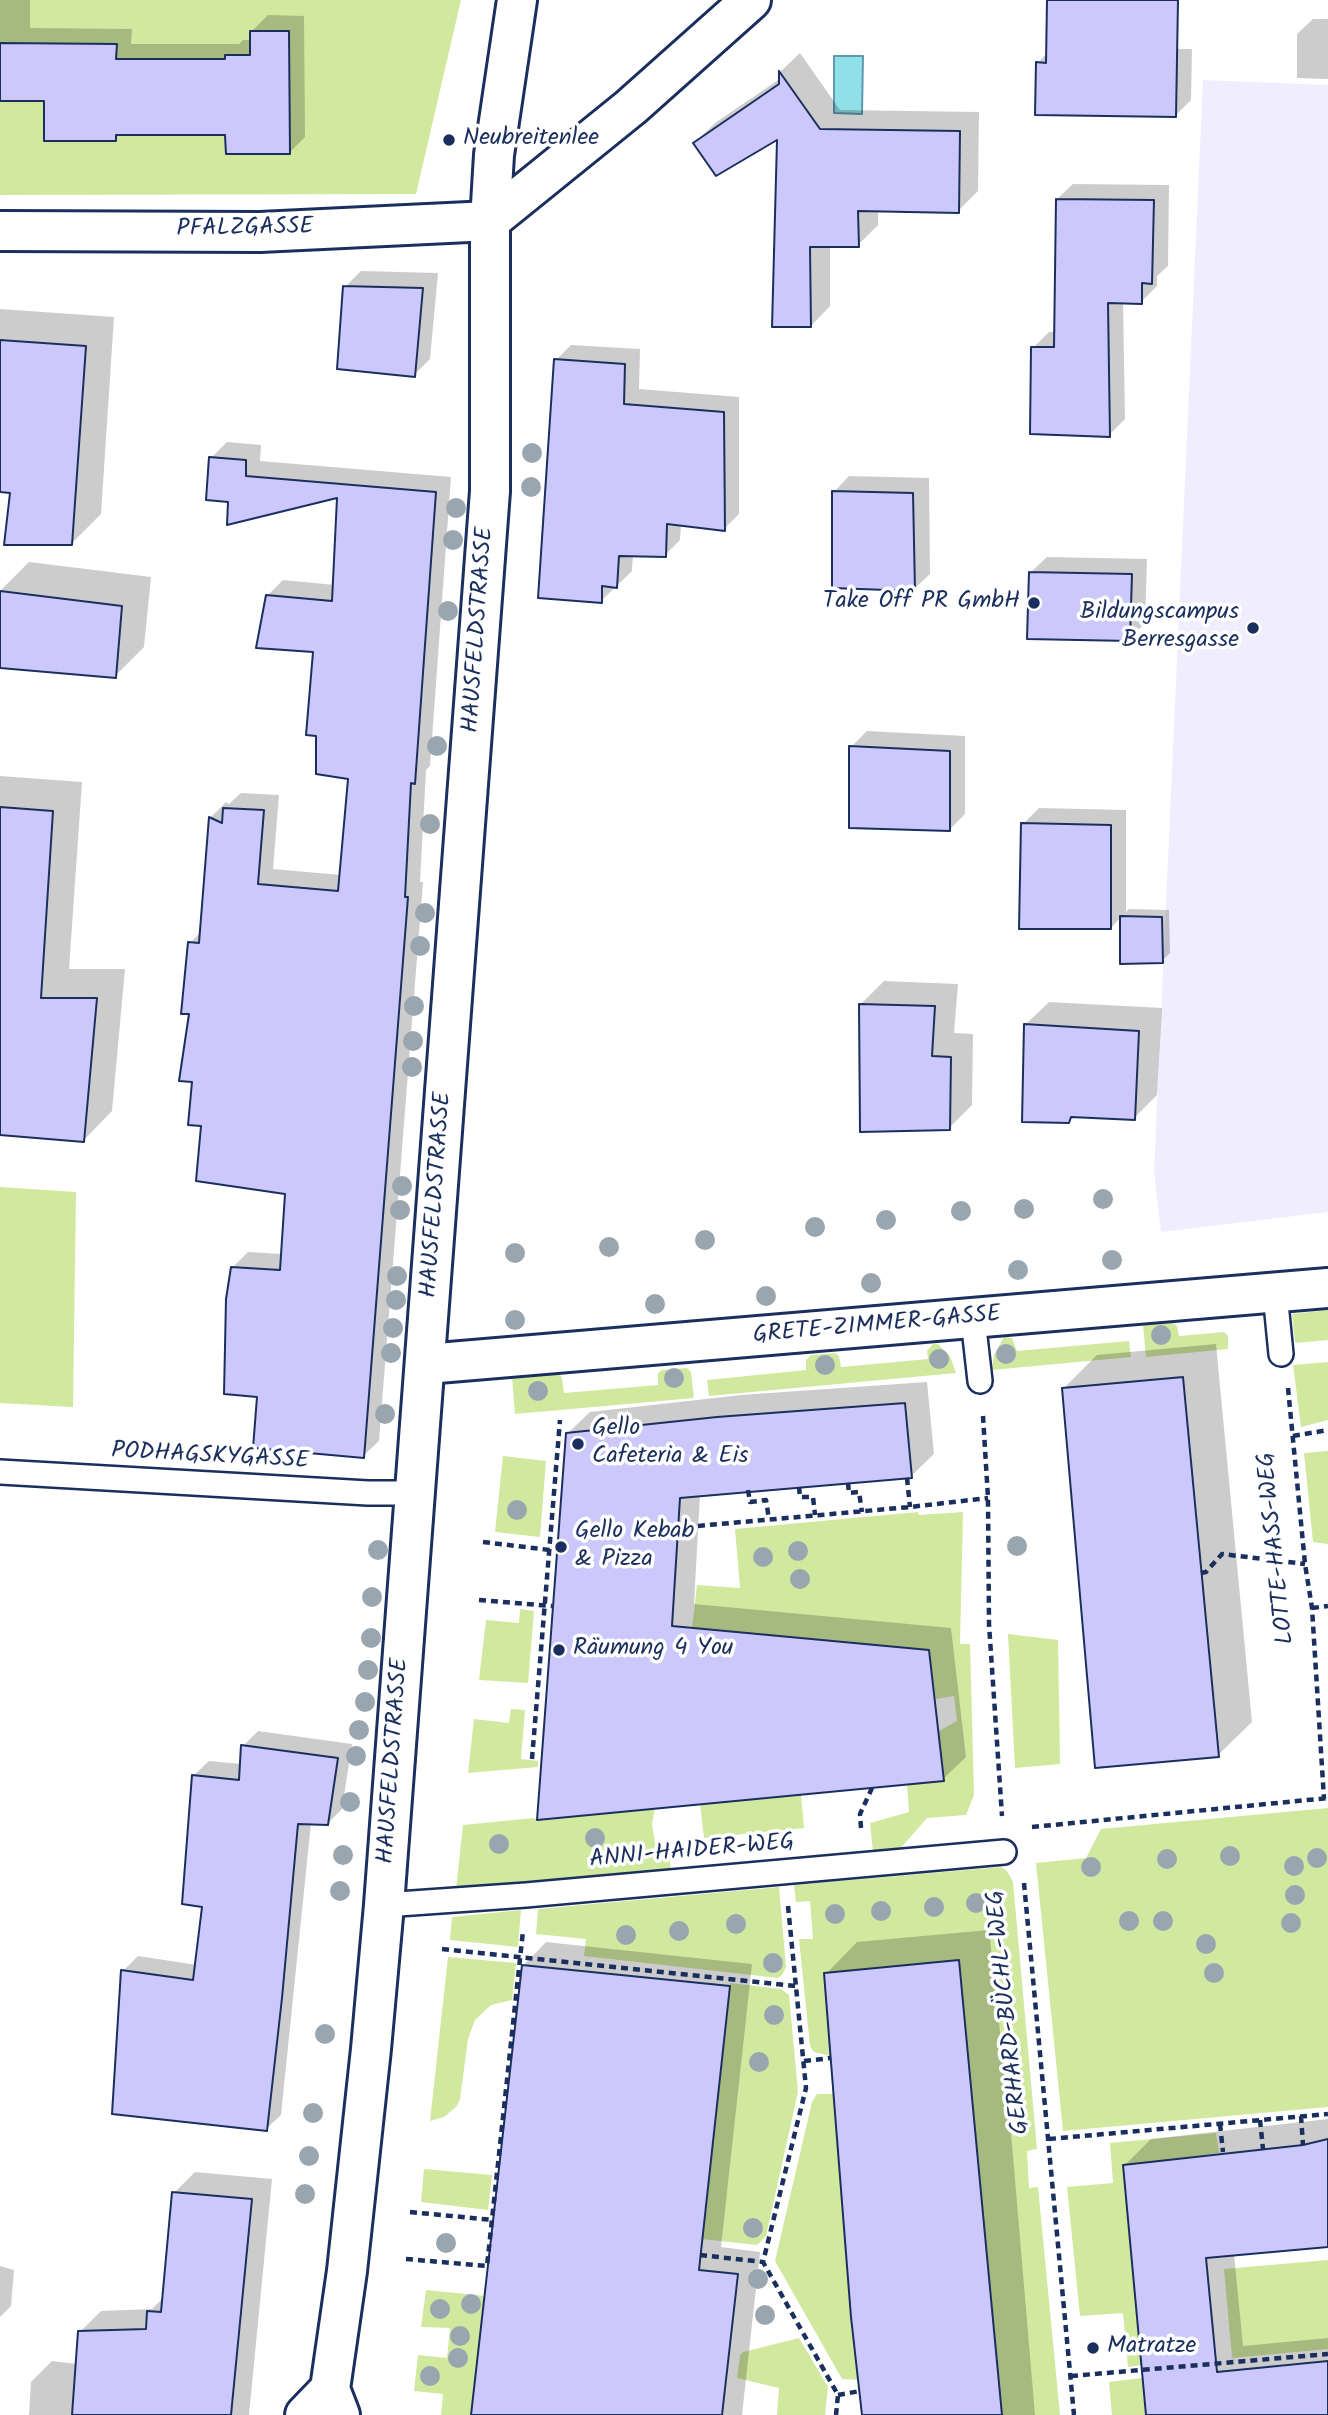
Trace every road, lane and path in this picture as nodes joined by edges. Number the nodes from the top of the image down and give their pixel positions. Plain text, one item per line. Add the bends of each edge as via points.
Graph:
1 (517, 0) edge
2 (751, 0) edge
3 (490, 221) junction
4 (0, 231) edge
5 (1328, 1288) edge
6 (1275, 1293) junction
7 (973, 1319) junction
8 (1281, 1354) joint
9 (426, 1364) junction
10 (980, 1381) joint
11 (560, 1420) dead end
12 (1328, 1430) edge
13 (1293, 1436) junction
14 (0, 1472) edge
15 (907, 1478) dead end
16 (848, 1483) dead end
17 (799, 1487) dead end
18 (748, 1490) dead end
19 (416, 1493) junction
20 (988, 1498) junction
21 (910, 1507) junction
22 (862, 1512) junction
23 (815, 1515) junction
24 (769, 1519) junction
25 (686, 1527) dead end
26 (483, 1542) dead end
27 (550, 1550) junction
28 (1306, 1564) junction
29 (1202, 1573) dead end
30 (479, 1600) dead end
31 (549, 1606) junction
32 (1328, 1606) edge
33 (1312, 1608) junction
34 (532, 1759) dead end
35 (1326, 1798) edge
36 (1004, 1841) junction
37 (785, 1871) junction
38 (526, 1895) junction
39 (384, 1905) junction
40 (442, 1949) dead end
41 (521, 1956) junction
42 (796, 1986) junction
43 (831, 2058) dead end
44 (804, 2062) junction
45 (1328, 2114) edge
46 (1301, 2116) junction
47 (1260, 2120) junction
48 (1220, 2124) junction
49 (1049, 2139) junction
50 (1303, 2146) dead end
51 (1263, 2149) dead end
52 (1223, 2152) dead end
53 (410, 2212) dead end
54 (493, 2220) junction
55 (700, 2255) dead end
56 (406, 2259) dead end
57 (763, 2262) junction
58 (1328, 2354) edge
59 (1071, 2376) junction
60 (860, 2391) dead end
61 (838, 2395) junction
62 (325, 2406) edge
63 (836, 2415) edge
64 (1074, 2415) edge

1 - 3 street, HAUSFELDSTRASSE via 497,128
2 - 3 street via 631,107
3 - 4 street, PFALZGASSE via 260,232
3 - 9 street, HAUSFELDSTRASSE via 490,491
5 - 6 street, GRETE-ZIMMER-GASSE
6 - 7 street, GRETE-ZIMMER-GASSE
6 - 8 lane
7 - 9 street, GRETE-ZIMMER-GASSE
7 - 10 lane
8 - 13 path, LOTTE-HASS-WEG
9 - 19 street, HAUSFELDSTRASSE
10 - 20 path
11 - 27 path
12 - 13 path
13 - 28 path, LOTTE-HASS-WEG
14 - 19 lane, PODHAGSKYGASSE
15 - 21 path
16 - 22 path via 849,1493 859,1492
17 - 23 path via 800,1497 813,1497
18 - 24 path via 750,1502 766,1500
19 - 39 street, HAUSFELDSTRASSE
20 - 21 path
20 - 36 path via 989,1624
21 - 22 path
22 - 23 path
23 - 24 path
24 - 25 path
26 - 27 path
27 - 31 path
28 - 29 path via 1222,1554
28 - 33 path, LOTTE-HASS-WEG
30 - 31 path
31 - 34 path
32 - 33 path
33 - 35 path, LOTTE-HASS-WEG
35 - 36 path
36 - 37 lane, ANNI-HAIDER-WEG
36 - 49 path, GERHARD-BÜCHL-WEG via 1021,1864
37 - 38 lane, ANNI-HAIDER-WEG
37 - 42 path
38 - 39 lane, ANNI-HAIDER-WEG
38 - 41 path
39 - 62 street, HAUSFELDSTRASSE via 347,2270
40 - 41 path
41 - 42 path
41 - 54 path
42 - 44 path
43 - 44 path
44 - 57 path via 806,2088
45 - 46 path
46 - 47 path
46 - 50 path
47 - 48 path
47 - 51 path
48 - 49 path
48 - 52 path
49 - 59 path, GERHARD-BÜCHL-WEG
53 - 54 path
54 - 56 path via 487,2266
55 - 57 path
57 - 61 path
58 - 59 path via 1221,2368
59 - 64 path, GERHARD-BÜCHL-WEG
60 - 61 path
61 - 63 path

